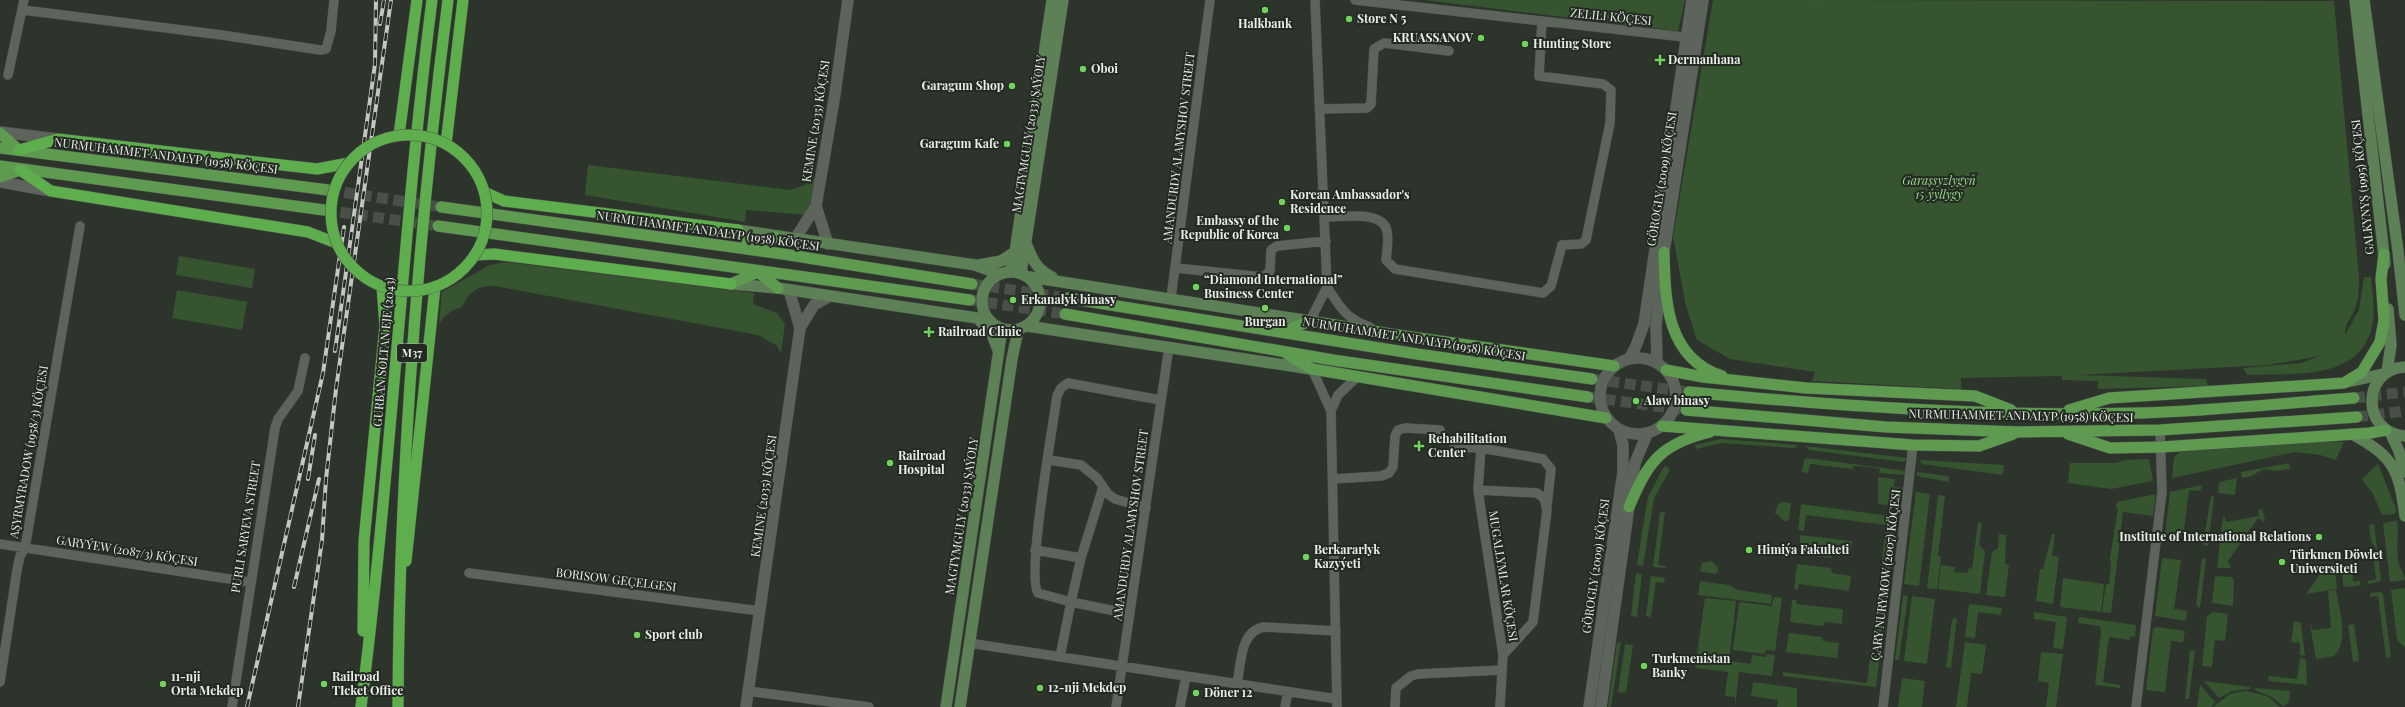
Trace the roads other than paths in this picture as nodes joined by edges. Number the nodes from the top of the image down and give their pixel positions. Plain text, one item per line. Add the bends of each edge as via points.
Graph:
1 (24, 0) edge
2 (334, 0) edge
3 (417, 0) edge
4 (432, 0) edge
5 (448, 0) edge
6 (463, 0) edge
7 (848, 0) edge
8 (1052, 0) edge
9 (1063, 0) edge
10 (1210, 0) edge
11 (1315, 0) edge
12 (1355, 0) edge
13 (1692, 0) edge
14 (1703, 0) edge
15 (2355, 0) edge
16 (2364, 0) edge
17 (23, 10) junction
18 (1542, 21) junction
19 (1685, 37) junction
20 (1696, 39) junction
21 (1449, 51) dead end
22 (8, 75) dead end
23 (1320, 109) junction
24 (0, 133) edge
25 (399, 135) junction
26 (58, 139) junction
27 (446, 144) junction
28 (0, 148) edge
29 (19, 150) junction
30 (349, 163) junction
31 (0, 166) edge
32 (20, 170) junction
33 (0, 177) edge
34 (0, 182) edge
35 (328, 190) tunnel mouth
36 (51, 191) junction
37 (484, 192) junction
38 (816, 206) junction
39 (441, 207) tunnel mouth
40 (324, 210) tunnel mouth
41 (1326, 217) junction
42 (80, 226) dead end
43 (438, 226) tunnel mouth
44 (738, 230) junction
45 (775, 237) junction
46 (795, 239) junction
47 (1025, 241) junction
48 (1326, 241) junction
49 (336, 243) junction
50 (828, 244) junction
51 (757, 250) junction
52 (1015, 252) junction
53 (1664, 252) junction
54 (2384, 254) junction
55 (475, 255) junction
56 (975, 265) junction
57 (1176, 268) junction
58 (758, 272) junction
59 (1015, 274) junction
60 (1060, 280) junction
61 (731, 284) junction
62 (972, 284) tunnel mouth
63 (382, 287) junction
64 (435, 287) junction
65 (1327, 287) junction
66 (778, 288) junction
67 (789, 290) junction
68 (830, 296) junction
69 (1067, 298) tunnel mouth
70 (1172, 298) junction
71 (970, 300) tunnel mouth
72 (1065, 314) tunnel mouth
73 (2405, 315) edge
74 (977, 318) junction
75 (1310, 321) junction
76 (997, 326) junction
77 (800, 328) junction
78 (1022, 328) junction
79 (1048, 328) junction
80 (1282, 332) junction
81 (1397, 336) junction
82 (1169, 347) junction
83 (1280, 350) junction
84 (999, 354) junction
85 (1417, 354) junction
86 (305, 358) dead end
87 (1012, 359) junction
88 (1629, 359) junction
89 (1657, 363) junction
90 (1614, 366) junction
91 (2405, 367) edge
92 (1312, 369) junction
93 (1666, 370) junction
94 (1407, 371) junction
95 (2385, 373) junction
96 (1357, 376) junction
97 (1592, 379) tunnel mouth
98 (1738, 381) junction
99 (2344, 382) junction
100 (1689, 392) tunnel mouth
101 (1588, 397) tunnel mouth
102 (2354, 398) tunnel mouth
103 (1160, 400) junction
104 (1686, 410) tunnel mouth
105 (1331, 411) junction
106 (2019, 413) junction
107 (2059, 413) junction
108 (2357, 417) tunnel mouth
109 (1606, 418) junction
110 (1662, 426) junction
111 (1440, 430) dead end
112 (1619, 430) junction
113 (1726, 430) junction
114 (2160, 430) junction
115 (2060, 431) junction
116 (2388, 431) junction
117 (2018, 432) junction
118 (1647, 434) junction
119 (2352, 434) junction
120 (2405, 436) edge
121 (1914, 445) junction
122 (1454, 447) dead end
123 (2162, 447) junction
124 (1480, 448) junction
125 (1049, 460) junction
126 (2405, 472) edge
127 (1333, 479) junction
128 (1103, 486) junction
129 (1478, 490) junction
130 (1629, 507) junction
131 (1146, 508) junction
132 (1547, 510) junction
133 (2405, 516) edge
134 (0, 544) edge
135 (25, 548) junction
136 (1035, 550) junction
137 (1081, 558) junction
138 (469, 573) dead end
139 (250, 582) junction
140 (1071, 602) junction
141 (760, 611) junction
142 (1130, 614) junction
143 (398, 629) junction
144 (1336, 631) junction
145 (969, 642) junction
146 (1503, 654) junction
147 (1060, 656) junction
148 (1122, 666) junction
149 (1502, 670) junction
150 (1186, 676) junction
151 (0, 682) edge
152 (1236, 684) junction
153 (748, 691) junction
154 (1288, 692) junction
155 (1337, 703) edge
156 (362, 705) edge
157 (232, 707) edge
158 (398, 707) edge
159 (746, 707) edge
160 (869, 707) edge
161 (946, 707) edge
162 (960, 707) edge
163 (1116, 707) edge
164 (1180, 707) edge
165 (1285, 707) edge
166 (1395, 707) edge
167 (1500, 707) edge
168 (1589, 707) edge
169 (1601, 707) edge
170 (1883, 707) edge
171 (2136, 707) edge

1 - 17 street
2 - 17 street via 331,31 326,49 310,49 222,35
3 - 25 highway
4 - 156 highway, GURBAN SOLTAN EJE (2043) / M37 via 418,104 391,430
5 - 143 highway, M37 via 428,161 414,310 402,507
6 - 27 highway
7 - 38 street, KEMINE (2035) KÖÇESI
8 - 52 main road, MAGTYMGULY (2033) ŞAÝOLY
9 - 47 main road, MAGTYMGULY (2033) ŞAÝOLY
10 - 57 street, AMANDURDY ALAMYSHOV STREET
11 - 23 street
12 - 18 street, ZELILI KÖÇESI
13 - 19 street, GÖROGLY (2009) KÖÇESI
14 - 20 street, GÖROGLY (2009) KÖÇESI
15 - 54 main road, GALKYNYŞ (1995) KÖÇESI
16 - 73 main road, GALKYNYŞ (1995) KÖÇESI
17 - 22 street
18 - 19 street, ZELILI KÖÇESI
18 - 41 street via 1539,76 1603,84 1611,90 1612,98 1610,123 1586,240 1581,244 1562,245 1548,290 1543,293 1395,269 1386,260 1388,232 1384,223 1376,217
19 - 20 street, ZELILI KÖÇESI
19 - 88 street, GÖROGLY (2009) KÖÇESI via 1644,324
20 - 53 street, GÖROGLY (2009) KÖÇESI
21 - 23 street via 1384,42 1374,49 1371,104 1367,108
23 - 41 street
24 - 26 street
24 - 29 main road
25 - 27 highway, bridge via 420,136
25 - 30 highway, bridge via 382,139 366,148
26 - 29 highway
26 - 30 highway via 317,169
27 - 37 highway, bridge via 462,156 476,174
28 - 29 main road, NURMUHAMMET ANDALYP (1958) KÖÇESI
29 - 35 main road, NURMUHAMMET ANDALYP (1958) KÖÇESI
30 - 49 highway, bridge via 337,182 331,210
31 - 32 main road
32 - 33 main road
32 - 36 highway
32 - 40 main road
34 - 36 street
36 - 49 highway via 308,232
37 - 44 highway via 504,201
37 - 55 highway, bridge via 487,216 484,236
38 - 46 street, NURMUHAMMET ANDALYP (1958) KÖÇESI
38 - 50 street, KEMINE (2035) KÖÇESI
39 - 51 main road, NURMUHAMMET ANDALYP (1958) KÖÇESI
41 - 48 street
42 - 135 street, AŞYRMYRADOW (1958/3) KÖÇESI
43 - 58 main road
44 - 45 main road
44 - 51 main road
45 - 46 main road
45 - 51 main road
46 - 50 main road
47 - 59 main road, MAGTYMGULY (2033) ŞAÝOLY
47 - 60 main road via 1032,261 1040,271
48 - 57 street via 1277,246 1271,250 1270,272 1262,277
48 - 65 street
49 - 63 highway, bridge via 350,265 364,278
50 - 56 main road
51 - 62 main road, NURMUHAMMET ANDALYP (1958) KÖÇESI
52 - 56 main road via 1001,261
52 - 59 main road, MAGTYMGULY (2033) ŞAÝOLY
53 - 89 street, GÖROGLY (2009) KÖÇESI via 1656,325
53 - 98 main road via 1667,313 1675,333 1686,351 1713,373
54 - 95 main road, GALKYNYŞ (1995) KÖÇESI via 2391,345
54 - 99 main road via 2381,279 2384,320 2380,342 2362,372
55 - 61 highway via 494,254
55 - 64 highway, bridge via 462,270
56 - 59 main road
57 - 70 street, AMANDURDY ALAMYSHOV STREET
58 - 61 main road
58 - 66 main road
58 - 71 main road
59 - 60 main road
59 - 76 main road via 992,279 985,287 982,307
59 - 78 main road via 1038,289 1041,302 1036,316
60 - 70 main road
61 - 66 main road
63 - 64 highway, bridge via 405,291
63 - 156 highway via 385,325 364,541
64 - 143 highway
65 - 75 street
65 - 81 street via 1344,312 1355,322
66 - 67 main road
67 - 68 main road
67 - 77 street, KEMINE (2035) KÖÇESI
68 - 74 main road
68 - 77 street via 814,305
69 - 80 main road, NURMUHAMMET ANDALYP (1958) KÖÇESI
70 - 75 main road
72 - 83 main road
74 - 76 main road
74 - 84 main road via 991,332
75 - 80 main road
75 - 81 main road
76 - 78 main road
76 - 84 main road, MAGTYMGULY (2033) ŞAÝOLY
77 - 141 street, KEMINE (2035) KÖÇESI
78 - 79 main road
78 - 87 main road, MAGTYMGULY (2033) ŞAÝOLY
79 - 82 main road
79 - 87 main road via 1022,338
80 - 85 main road, NURMUHAMMET ANDALYP (1958) KÖÇESI
81 - 85 main road
81 - 90 main road
82 - 92 main road
82 - 103 street, AMANDURDY ALAMYSHOV STREET
83 - 92 main road
83 - 94 main road
84 - 161 main road, MAGTYMGULY (2033) ŞAÝOLY
85 - 97 main road, NURMUHAMMET ANDALYP (1958) KÖÇESI
86 - 139 street, PURLI SARYEVA STREET via 298,391 278,419 275,428
87 - 145 main road, MAGTYMGULY (2033) ŞAÝOLY
88 - 89 street via 1646,358
88 - 90 street
89 - 93 street
90 - 109 street via 1606,375 1600,391 1601,408
91 - 95 main road
92 - 96 main road
92 - 105 street
93 - 98 main road
93 - 110 street via 1674,384 1676,402 1670,418
94 - 96 main road
94 - 101 main road
95 - 99 main road
95 - 116 main road via 2374,386 2370,400 2376,419
96 - 105 street via 1338,395
96 - 109 main road
98 - 106 main road via 1822,389 1975,396
99 - 107 main road via 2108,398
100 - 106 main road, NURMUHAMMET ANDALYP (1958) KÖÇESI via 1833,405
102 - 107 main road, NURMUHAMMET ANDALYP (1958) KÖÇESI via 2157,413
103 - 125 street via 1068,383 1061,388 1057,396
103 - 131 street, AMANDURDY ALAMYSHOV STREET
104 - 117 main road, NURMUHAMMET ANDALYP (1958) KÖÇESI via 1886,427
105 - 127 street
106 - 107 main road, NURMUHAMMET ANDALYP (1958) KÖÇESI
108 - 114 main road, NURMUHAMMET ANDALYP (1958) KÖÇESI
109 - 112 street
110 - 113 main road
110 - 118 street
111 - 127 street via 1398,430 1389,473 1381,476
112 - 118 street via 1635,435
112 - 168 street, GÖROGLY (2009) KÖÇESI via 1624,445 1623,472
113 - 121 main road
113 - 130 main road via 1690,438 1661,454 1646,470
114 - 115 main road, NURMUHAMMET ANDALYP (1958) KÖÇESI
114 - 123 street
115 - 117 main road, NURMUHAMMET ANDALYP (1958) KÖÇESI
115 - 123 main road via 2110,448
116 - 119 main road
116 - 120 main road
116 - 126 main road via 2399,451
117 - 121 main road via 1979,446
118 - 130 street, GÖROGLY (2009) KÖÇESI via 1635,463
119 - 123 main road
119 - 133 main road via 2380,452 2394,468 2400,479
121 - 170 street, ÇARY NURYMOW (2007) KÖÇESI
122 - 124 street
123 - 171 street via 2162,492
124 - 129 street, MUGALLYMLAR KÖÇESI
124 - 132 street via 1543,459 1548,463 1550,469
125 - 128 street via 1081,465
125 - 136 street
127 - 144 street
128 - 131 street via 1116,499
128 - 137 street
129 - 132 street via 1537,494 1544,498
129 - 146 street, MUGALLYMLAR KÖÇESI
130 - 169 street, GÖROGLY (2009) KÖÇESI
131 - 142 street, AMANDURDY ALAMYSHOV STREET
132 - 146 street via 1533,622
134 - 135 street, GARYÝEW (2087/3) KÖÇESI
135 - 139 street, GARYÝEW (2087/3) KÖÇESI
135 - 151 street, AŞYRMYRADOW (1958/3) KÖÇESI via 17,570
136 - 137 street
136 - 140 street via 1034,586 1038,593
137 - 140 street
138 - 141 street, BORISOW GEÇELGESI
139 - 157 street, PURLI SARYEVA STREET
140 - 142 street
140 - 147 street
141 - 153 street, KEMINE (2035) KÖÇESI
142 - 148 street, AMANDURDY ALAMYSHOV STREET
143 - 158 highway, M37
144 - 152 street via 1256,628 1246,641
144 - 155 street
145 - 147 street
145 - 162 main road, MAGTYMGULY (2033) ŞAÝOLY
146 - 149 street, MUGALLYMLAR KÖÇESI
147 - 148 street
148 - 150 street
148 - 163 street, AMANDURDY ALAMYSHOV STREET
149 - 166 street via 1411,676 1396,688
149 - 167 street, MUGALLYMLAR KÖÇESI
150 - 152 street
150 - 164 street
152 - 154 street
153 - 159 street, KEMINE (2035) KÖÇESI
153 - 160 street
154 - 155 street
154 - 165 street

